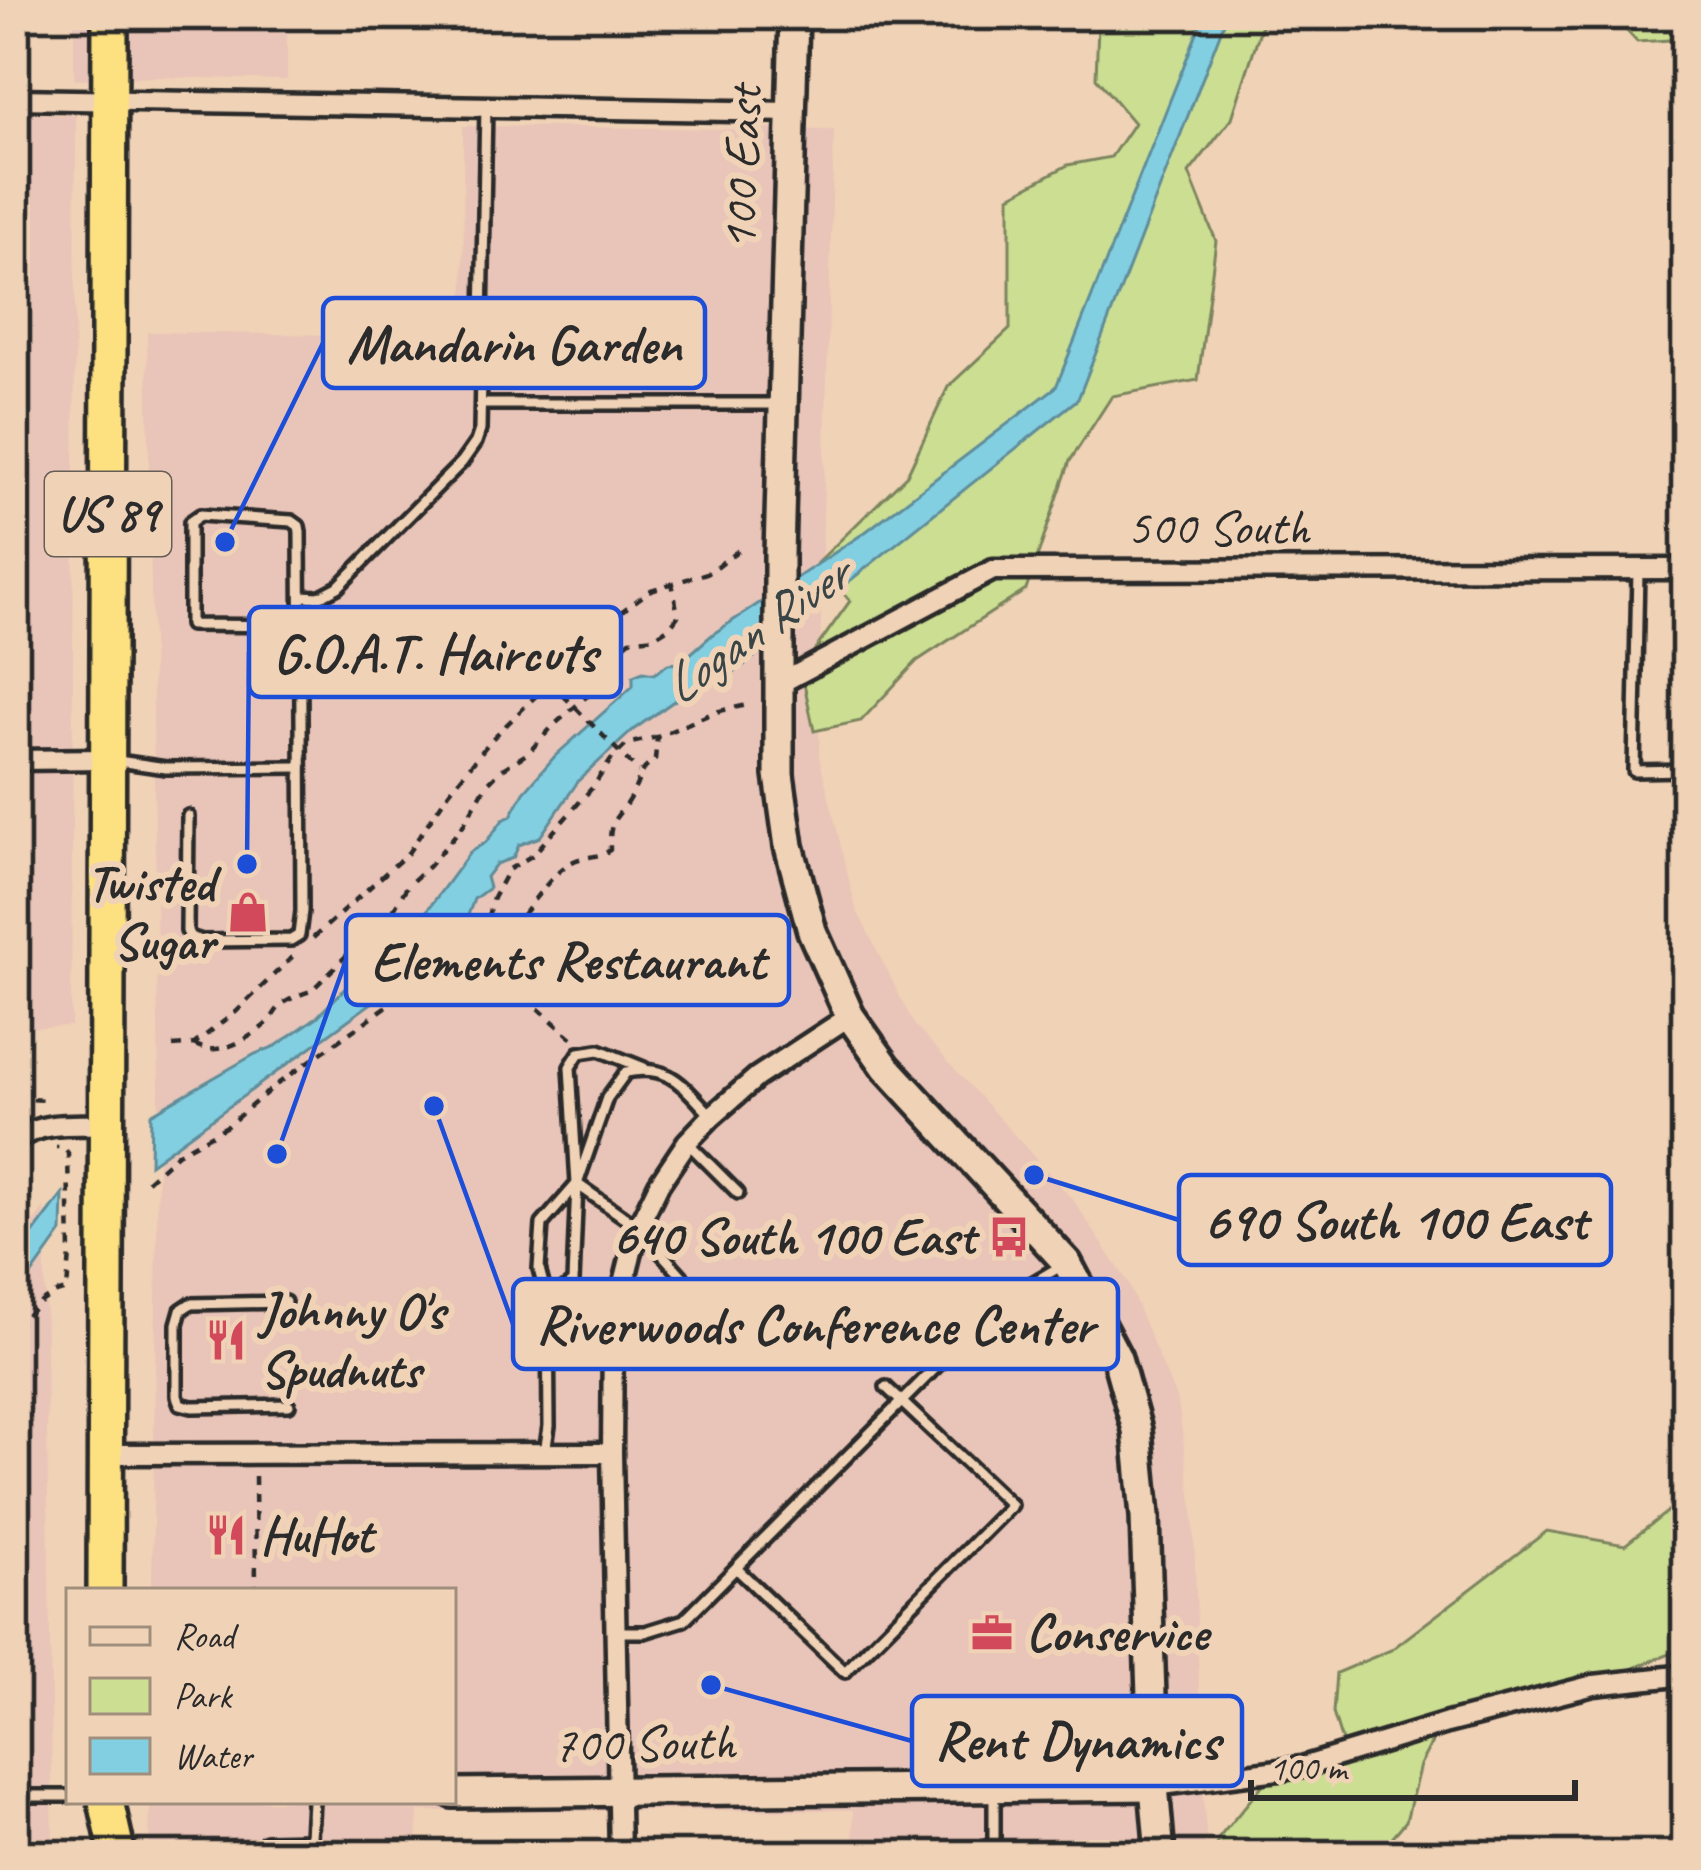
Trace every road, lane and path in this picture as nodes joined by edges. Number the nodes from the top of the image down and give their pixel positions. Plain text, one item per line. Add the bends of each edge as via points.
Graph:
1 (110, 15) edge
2 (794, 15) edge
3 (15, 99) edge
4 (110, 100) junction
5 (486, 107) junction
6 (792, 112) junction
7 (481, 404) junction
8 (782, 404) junction
9 (745, 545) dead end
10 (1638, 568) junction
11 (1686, 569) edge
12 (672, 582) junction
13 (302, 596) junction
14 (301, 626) junction
15 (550, 682) junction
16 (779, 684) junction
17 (747, 705) dead end
18 (657, 736) junction
19 (106, 759) junction
20 (15, 760) edge
21 (302, 767) junction
22 (1686, 770) edge
23 (640, 772) junction
24 (188, 816) dead end
25 (312, 938) dead end
26 (296, 952) dead end
27 (850, 1016) junction
28 (572, 1039) dead end
29 (194, 1044) junction
30 (172, 1046) dead end
31 (27, 1050) dead end
32 (15, 1051) edge
33 (644, 1068) junction
34 (48, 1100) dead end
35 (15, 1102) edge
36 (712, 1116) junction
37 (106, 1125) junction
38 (20, 1136) edge
39 (687, 1142) junction
40 (56, 1147) dead end
41 (148, 1181) dead end
42 (577, 1184) junction
43 (738, 1193) dead end
44 (638, 1227) junction
45 (1067, 1263) junction
46 (682, 1276) dead end
47 (285, 1302) dead end
48 (548, 1304) junction
49 (15, 1329) edge
50 (886, 1387) dead end
51 (903, 1401) junction
52 (290, 1406) dead end
53 (545, 1453) junction
54 (612, 1453) junction
55 (106, 1454) junction
56 (255, 1476) dead end
57 (736, 1568) junction
58 (105, 1588) edge
59 (256, 1588) edge
60 (615, 1632) junction
61 (15, 1655) edge
62 (1686, 1676) edge
63 (15, 1749) edge
64 (1154, 1786) junction
65 (994, 1788) junction
66 (620, 1791) junction
67 (456, 1792) edge
68 (15, 1796) edge
69 (66, 1796) edge
70 (103, 1804) edge
71 (105, 1804) edge
72 (313, 1804) edge
73 (311, 1840) junction
74 (93, 1855) edge
75 (118, 1855) edge
76 (260, 1855) edge
77 (310, 1855) edge
78 (620, 1855) edge
79 (994, 1855) edge
80 (1160, 1855) edge

1 - 4 highway, US 89
2 - 6 main road, 100 East
3 - 4 street
4 - 5 street
4 - 19 highway, US 89
5 - 6 street
5 - 7 lane
6 - 8 main road, 100 East
7 - 8 lane
7 - 13 lane via 480,430 462,462 338,587
8 - 16 main road, 100 East
9 - 12 path via 710,572
10 - 11 street, 500 South
10 - 16 street, 500 South via 993,570
10 - 22 lane via 1634,771
12 - 15 path via 595,631
12 - 29 path via 678,616 670,628 618,650 609,678 487,784 429,866 311,992 221,1050
13 - 14 lane
13 - 14 lane via 299,526 292,521 200,515 190,522 190,626
14 - 21 lane
15 - 23 path, bridge
15 - 25 path via 491,740 408,853
16 - 27 main road, 100 East via 789,846 812,932
17 - 18 path
18 - 23 path via 655,760
18 - 41 path via 627,744 610,760 533,855 508,870 487,920 424,980
19 - 20 street
19 - 21 lane via 166,768
19 - 37 highway, US 89
21 - 24 lane via 302,910 291,940 190,937
23 - 28 path via 609,824 610,850 573,861 501,944 504,980
26 - 29 path
27 - 36 street
27 - 45 main road, 100 East via 886,1067
29 - 30 path
31 - 32 path
33 - 36 lane via 668,1073
33 - 42 lane via 626,1072 607,1098
33 - 42 lane via 599,1050 579,1053 570,1067
34 - 35 path
36 - 39 street
37 - 38 street via 52,1125
37 - 55 highway, US 89
39 - 43 lane
39 - 44 street
40 - 49 path via 68,1153 67,1289
42 - 44 lane
42 - 48 lane via 573,1282
42 - 48 lane via 542,1224 539,1270
44 - 46 lane
44 - 54 street via 613,1327
45 - 51 lane via 1017,1292
45 - 64 main road, 100 East via 1118,1358 1137,1430
47 - 52 lane via 182,1310 177,1396 192,1407
48 - 53 lane
50 - 51 lane
51 - 57 lane
51 - 57 lane via 1011,1505 845,1672
53 - 54 street
53 - 55 street
54 - 60 street
55 - 58 highway, US 89
56 - 59 path
57 - 60 lane via 684,1620 645,1633
60 - 66 street
61 - 63 lane
62 - 64 street, 700 South via 1594,1685 1302,1767
64 - 65 main road, 700 South
64 - 80 main road, 100 East
65 - 66 main road, 700 South
65 - 79 lane
66 - 67 main road, 700 South
66 - 78 street
68 - 69 lane
70 - 74 highway
71 - 75 highway
72 - 73 lane
73 - 76 lane via 266,1841
73 - 77 lane

